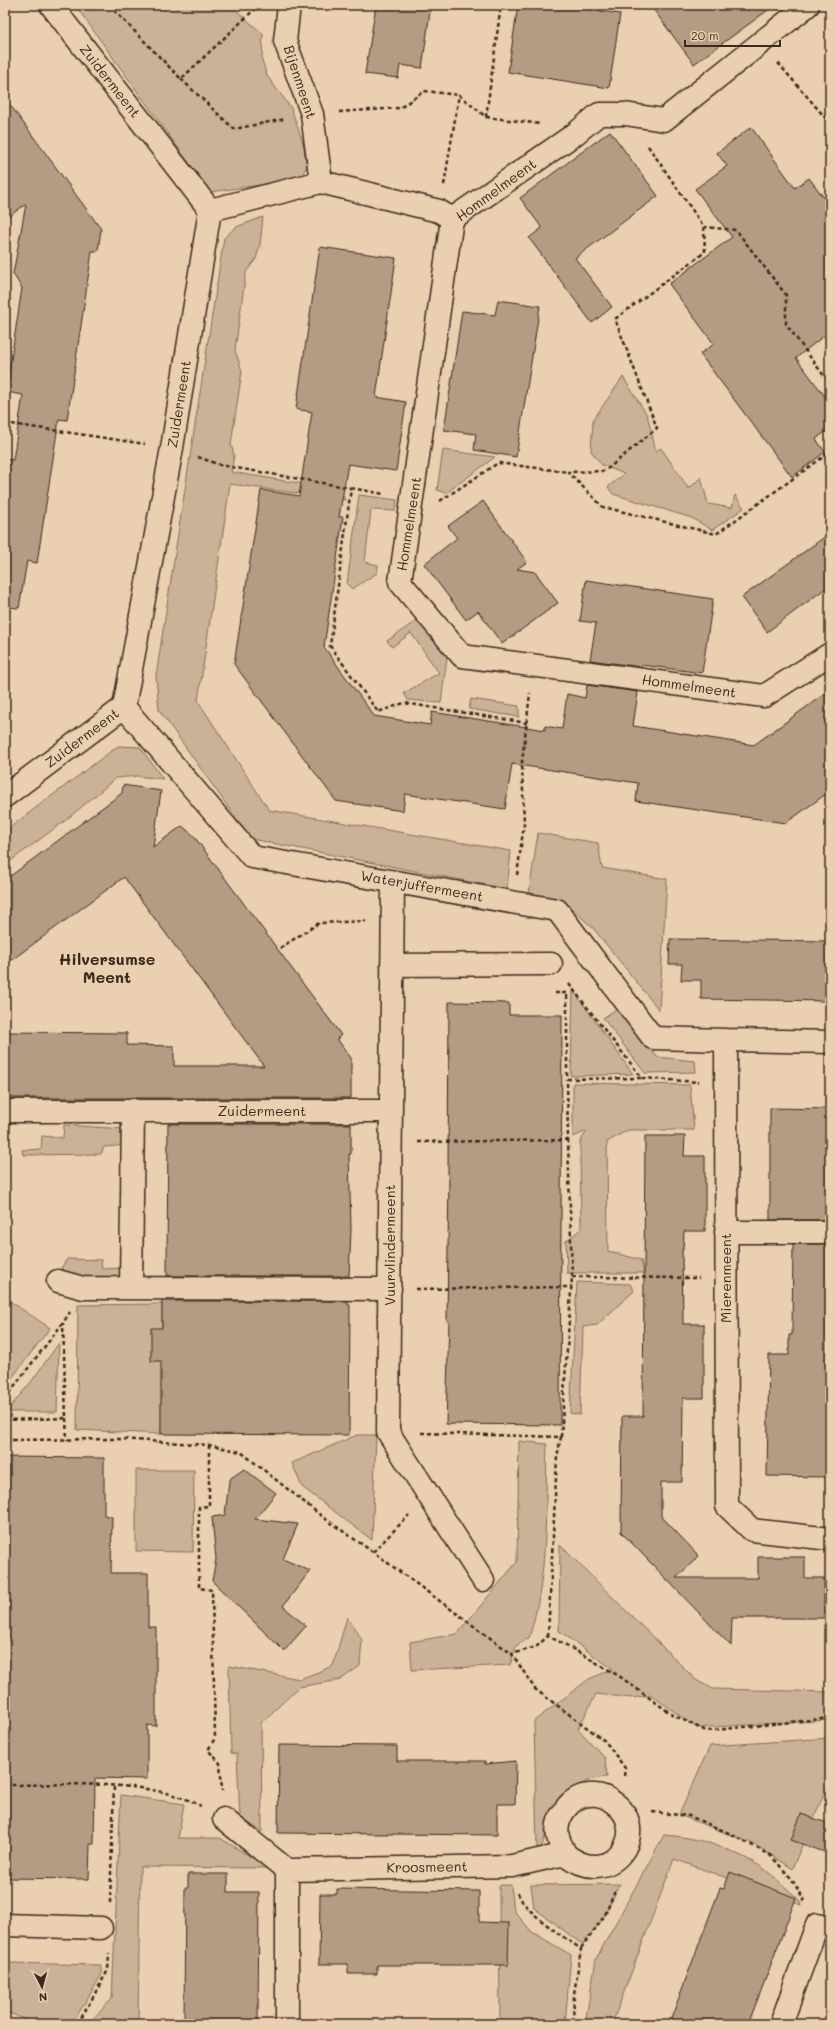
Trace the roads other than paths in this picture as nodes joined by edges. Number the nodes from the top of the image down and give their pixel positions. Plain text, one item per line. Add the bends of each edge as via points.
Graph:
1 (52, 5) edge
2 (290, 5) edge
3 (808, 5) edge
4 (321, 182) junction
5 (210, 210) junction
6 (446, 215) junction
7 (830, 654) edge
8 (124, 707) junction
9 (5, 796) edge
10 (393, 882) junction
11 (551, 964) dead end
12 (392, 965) junction
13 (726, 1040) junction
14 (830, 1042) edge
15 (133, 1110) junction
16 (5, 1111) edge
17 (391, 1111) junction
18 (726, 1232) junction
19 (830, 1232) edge
20 (58, 1281) dead end
21 (131, 1288) junction
22 (390, 1289) junction
23 (830, 1539) edge
24 (483, 1580) dead end
25 (224, 1820) road end
26 (565, 1854) junction
27 (287, 1870) junction
28 (5, 1925) edge
29 (824, 1927) edge
30 (101, 1928) dead end
31 (287, 2024) edge
32 (781, 2024) edge

1 - 5 street, Zuidermeent
2 - 4 street, Bijenmeent via 285,41 312,114
3 - 6 street, Hommelmeent via 664,120 625,114 600,114 575,134
4 - 5 street
4 - 6 street
5 - 8 street, Zuidermeent via 172,448
6 - 7 street, Hommelmeent via 400,582 462,656 764,696
8 - 9 street, Zuidermeent
8 - 10 street, Waterjuffermeent via 252,857
10 - 12 street, Vuurvlindermeent
10 - 13 street, Waterjuffermeent via 557,910 653,1038
11 - 12 street
12 - 17 street, Vuurvlindermeent
13 - 14 street
13 - 18 street, Mierenmeent
15 - 16 street, Zuidermeent
15 - 17 street, Zuidermeent
15 - 21 street
17 - 22 street, Vuurvlindermeent
18 - 19 street
18 - 23 street, Mierenmeent via 727,1506 752,1530
20 - 21 street via 83,1288
21 - 22 street
22 - 24 street, Vuurvlindermeent via 388,1432
25 - 27 street
26 - 26 street via 557,1836 560,1818 571,1803 588,1795 607,1797 622,1808 628,1820 630,1835 625,1848 616,1859 604,1865 590,1867 576,1862
26 - 27 street, Kroosmeent via 512,1866
27 - 31 street
28 - 30 street
29 - 32 street

